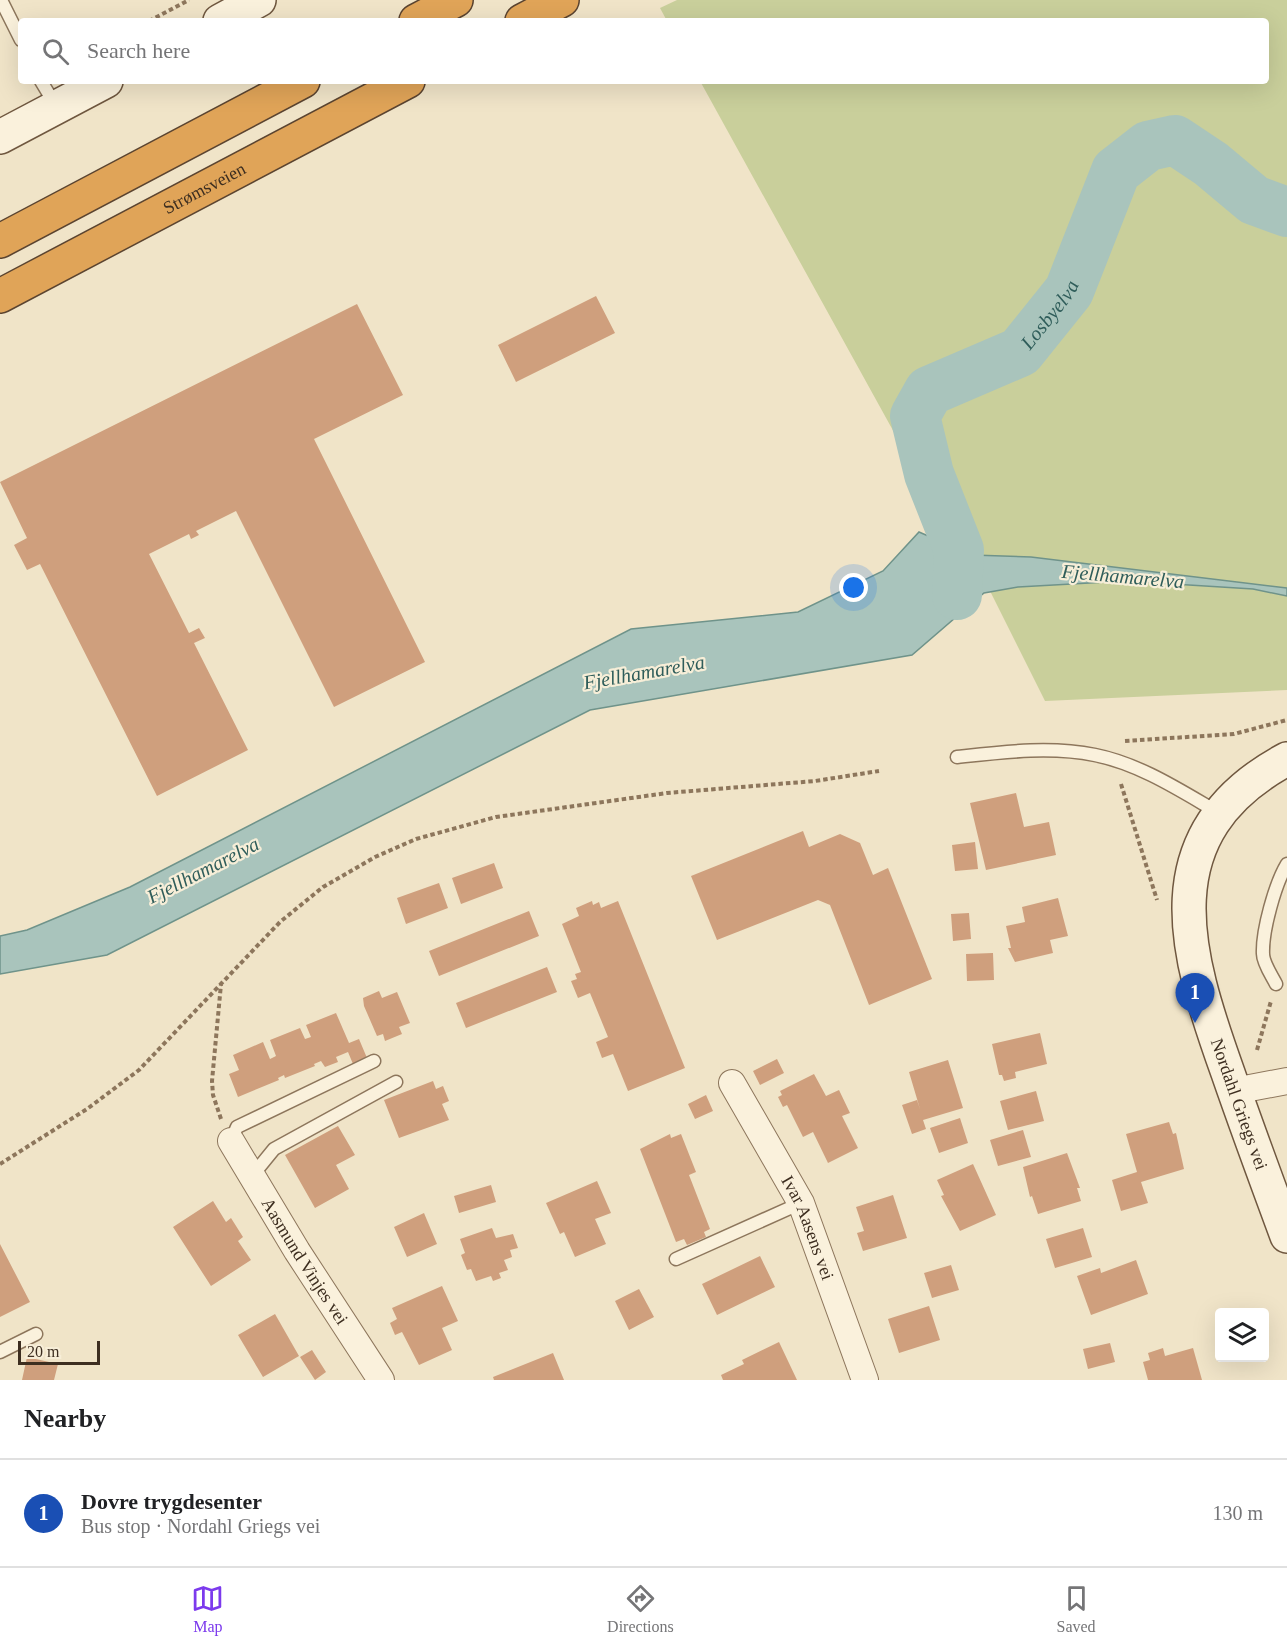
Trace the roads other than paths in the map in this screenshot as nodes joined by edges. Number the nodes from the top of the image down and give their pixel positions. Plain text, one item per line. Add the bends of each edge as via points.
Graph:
1 (1, 0) edge
2 (259, 0) edge
3 (456, 0) edge
4 (562, 0) edge
5 (226, 18) edge
6 (422, 18) edge
7 (528, 18) edge
8 (18, 34) edge
9 (93, 84) edge
10 (297, 84) edge
11 (402, 84) edge
12 (49, 94) edge
13 (303, 136) junction
14 (0, 137) edge
15 (0, 241) edge
16 (0, 297) edge
17 (0, 308) edge
18 (957, 757) dead end
19 (1287, 759) edge
20 (1221, 814) junction
21 (1287, 864) edge
22 (1276, 984) road end
23 (374, 1061) dead end
24 (1287, 1081) edge
25 (396, 1082) dead end
26 (732, 1083) dead end
27 (1234, 1091) junction
28 (231, 1141) joint
29 (252, 1176) junction
30 (801, 1203) junction
31 (1287, 1236) edge
32 (676, 1259) dead end
33 (36, 1334) dead end
34 (0, 1352) edge
35 (381, 1380) edge
36 (866, 1380) edge

1 - 8 lane
2 - 5 main road
3 - 6 highway
4 - 7 highway
9 - 12 main road
10 - 15 highway
11 - 13 highway, Strømsveien
12 - 14 main road
13 - 16 highway, Strømsveien
13 - 17 highway
18 - 20 lane via 1053,750 1097,755 1158,779
19 - 20 main road, Nordahl Griegs vei via 1247,784
20 - 27 main road, Nordahl Griegs vei via 1173,902 1189,937 1194,970
21 - 22 lane via 1272,899 1263,956
23 - 28 lane via 237,1127
24 - 27 street
25 - 29 lane via 274,1149
26 - 30 street, Ivar Aasens vei
27 - 31 main road, Nordahl Griegs vei
28 - 29 street, Aasmund Vinjes vei
29 - 35 street, Aasmund Vinjes vei
30 - 32 lane
30 - 36 street, Ivar Aasens vei
33 - 34 lane

